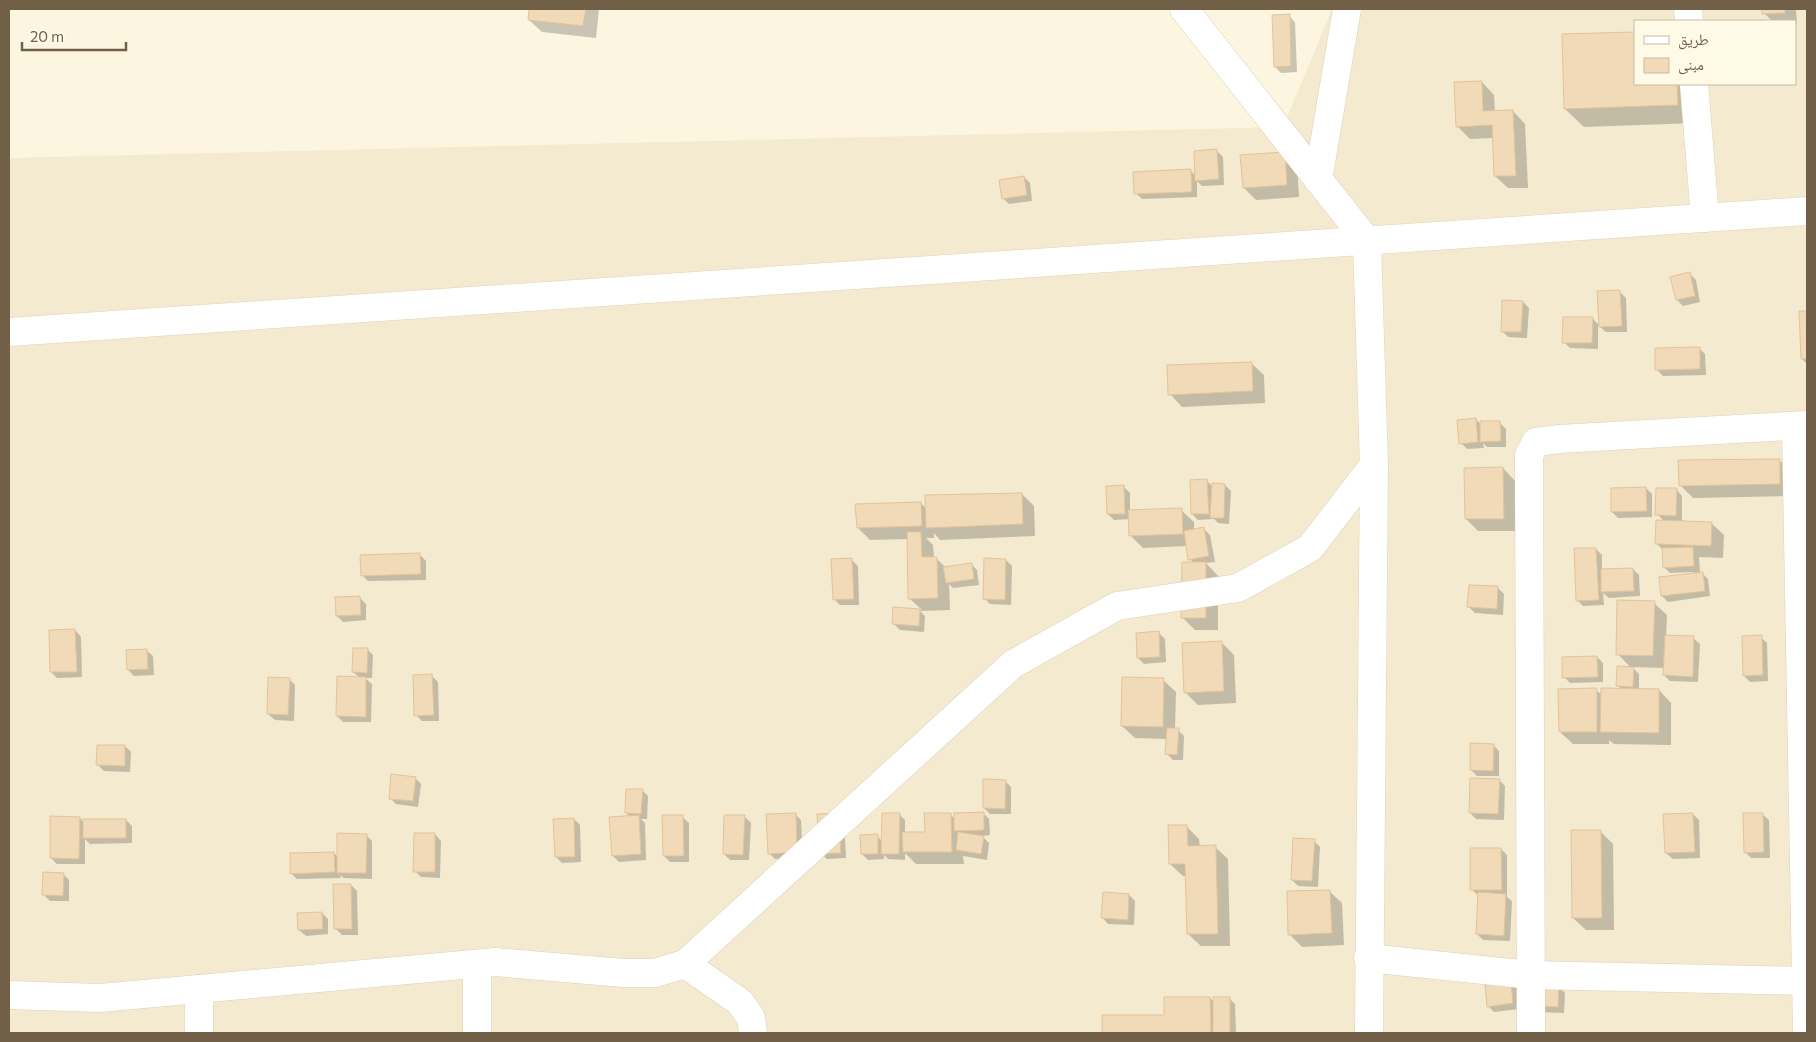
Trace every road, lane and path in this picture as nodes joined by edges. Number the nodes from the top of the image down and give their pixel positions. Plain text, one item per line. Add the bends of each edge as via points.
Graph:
1 (1184, 9) edge
2 (1347, 9) edge
3 (1694, 85) edge
4 (1318, 180) junction
5 (1807, 212) edge
6 (1705, 218) junction
7 (1367, 241) junction
8 (9, 332) edge
9 (1801, 425) edge
10 (1374, 465) junction
11 (1368, 958) junction
12 (477, 964) junction
13 (685, 964) junction
14 (1531, 975) junction
15 (1807, 982) edge
16 (199, 989) junction
17 (9, 995) edge
18 (199, 1033) edge
19 (477, 1033) edge
20 (753, 1033) edge
21 (1369, 1033) edge
22 (1531, 1033) edge
23 (1807, 1033) edge

1 - 4 street
2 - 4 street
3 - 6 street
4 - 7 street
5 - 6 street
6 - 7 street
7 - 8 street
7 - 10 street
9 - 14 street via 1559,439 1536,442 1529,455
9 - 15 street
10 - 11 street
10 - 13 street via 1310,548 1238,588 1117,606 1013,664
11 - 14 street
11 - 21 street
12 - 13 street via 495,962 655,973
12 - 16 street
12 - 19 street
13 - 20 street via 740,1002 751,1018
14 - 15 street
14 - 22 street
15 - 23 street
16 - 17 street via 100,998
16 - 18 street

